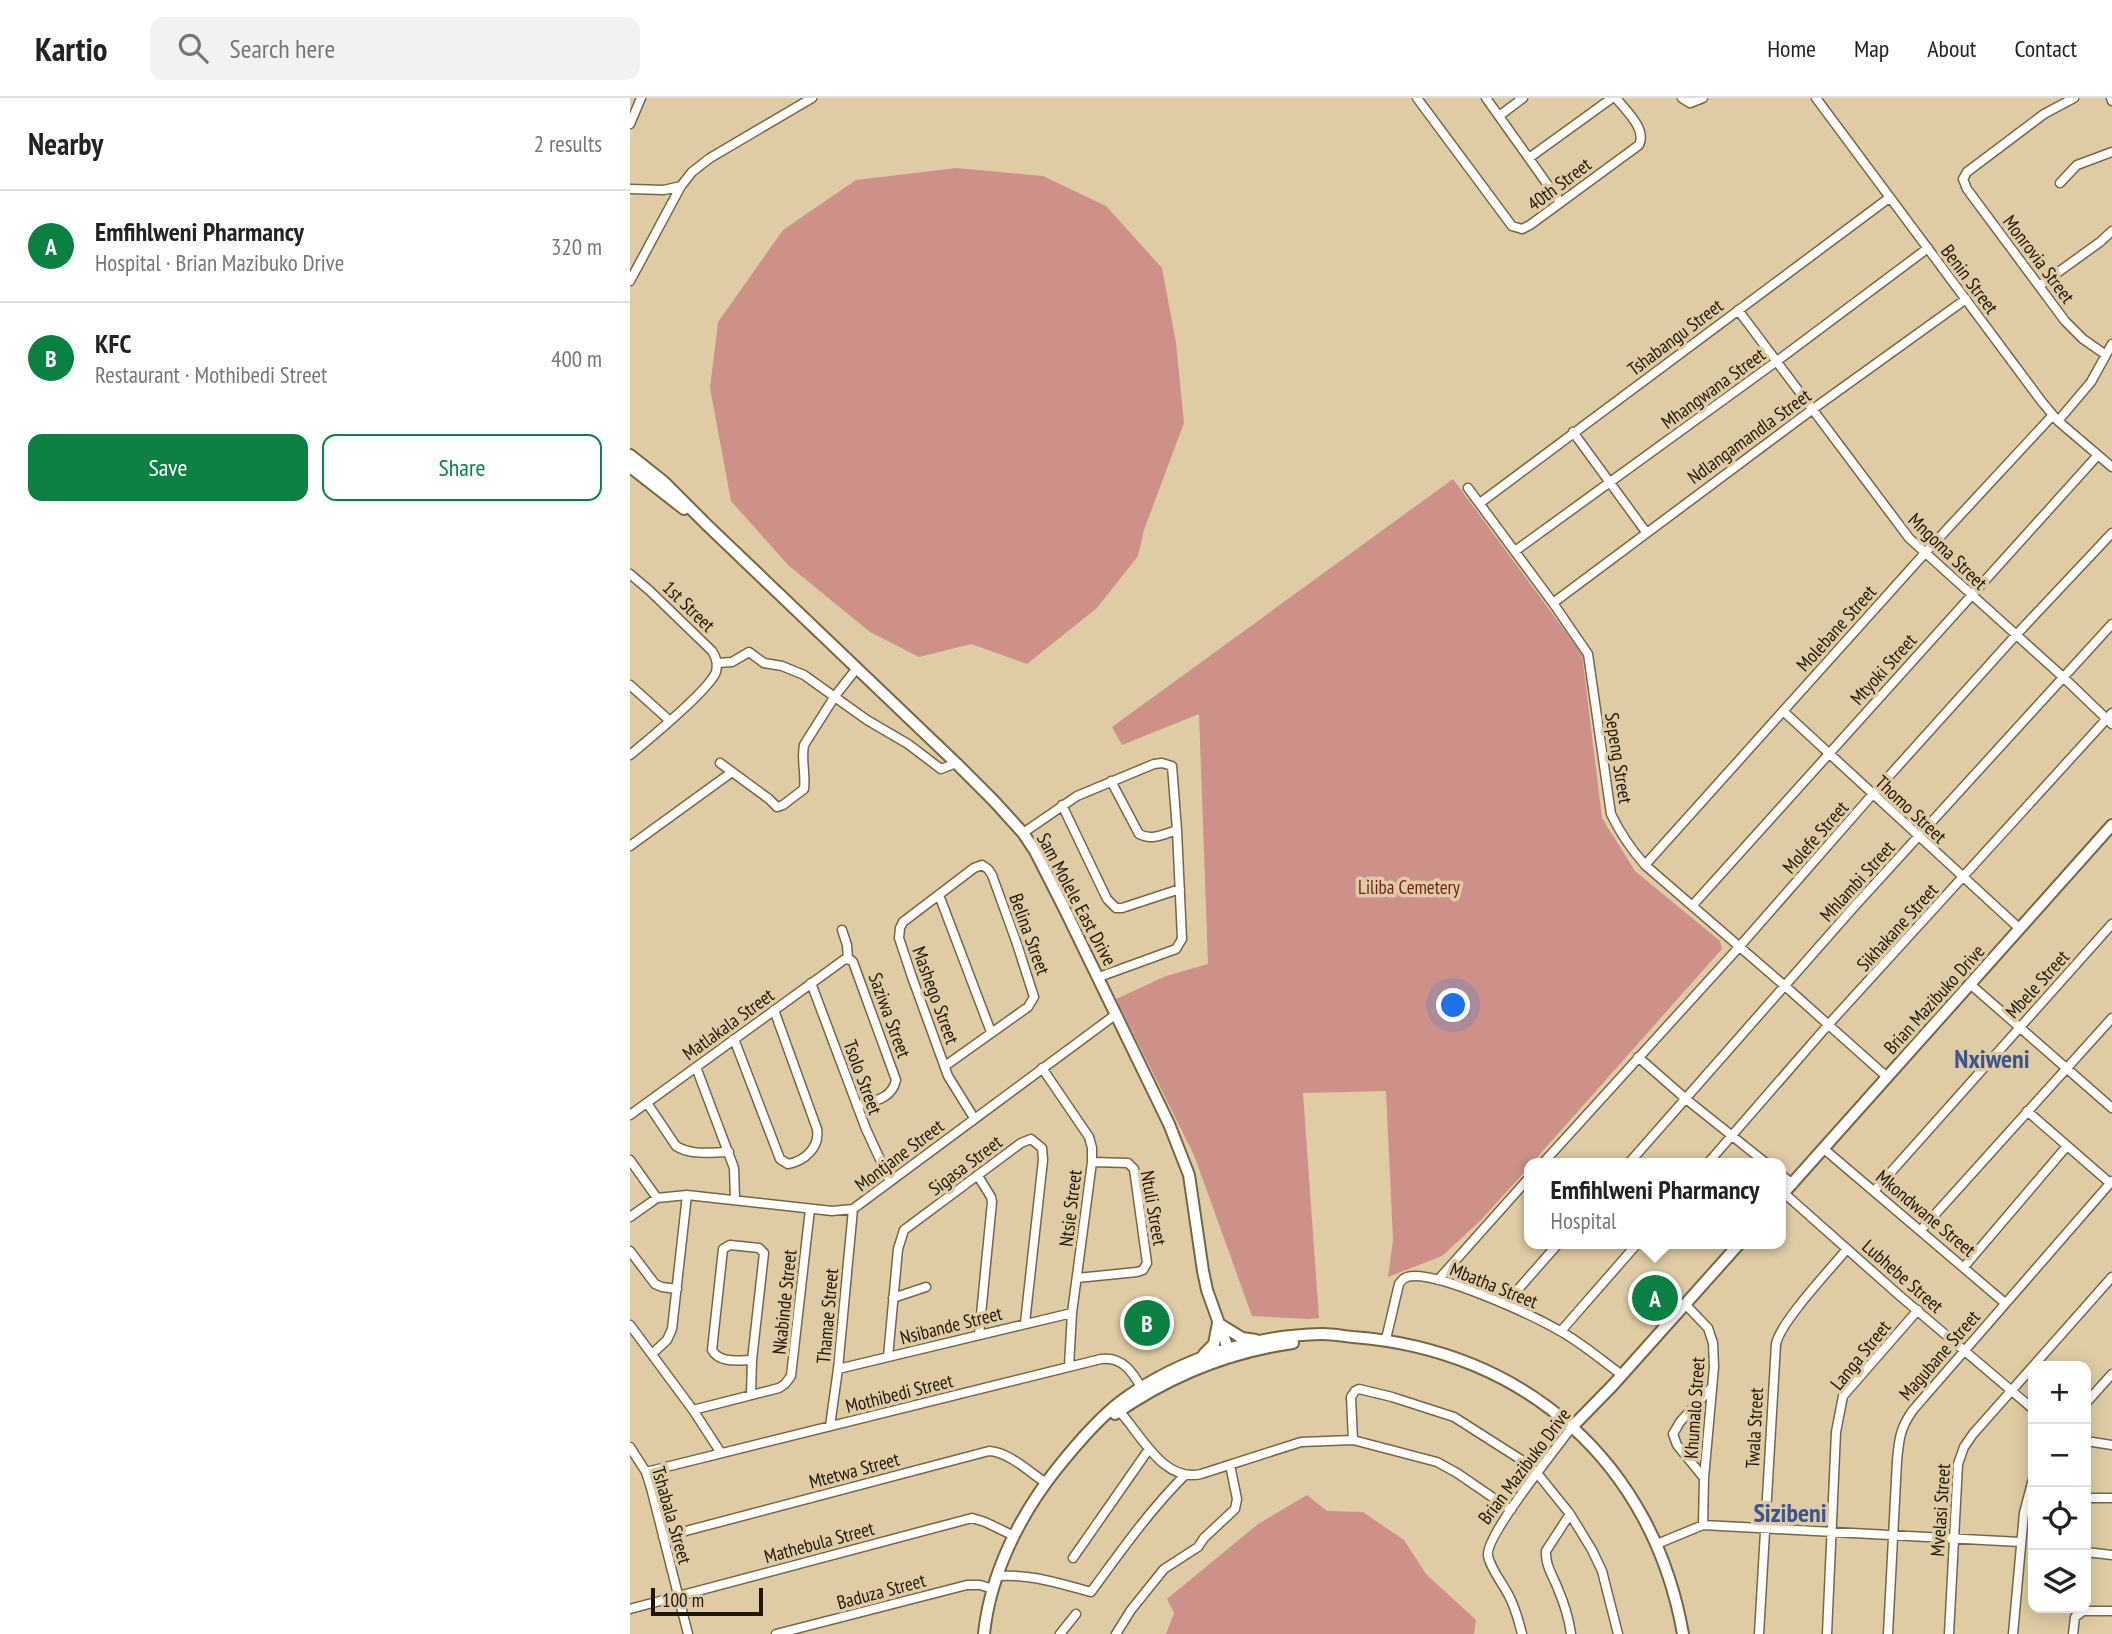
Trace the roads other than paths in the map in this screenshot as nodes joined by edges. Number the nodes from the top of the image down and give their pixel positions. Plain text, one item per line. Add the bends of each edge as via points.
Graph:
1 (640, 98) edge
2 (812, 98) edge
3 (1418, 98) edge
4 (1486, 98) edge
5 (1523, 98) edge
6 (1614, 98) edge
7 (1682, 98) edge
8 (1703, 98) edge
9 (1816, 98) edge
10 (2074, 98) edge
11 (1499, 116) junction
12 (630, 124) edge
13 (2112, 152) edge
14 (1529, 158) junction
15 (2060, 183) dead end
16 (681, 186) junction
17 (630, 189) edge
18 (1889, 198) junction
19 (1560, 202) junction
20 (2112, 231) edge
21 (1928, 248) junction
22 (630, 281) edge
23 (2039, 286) junction
24 (1966, 299) junction
25 (1738, 310) junction
26 (2112, 344) edge
27 (2106, 355) junction
28 (1777, 361) junction
29 (1813, 408) junction
30 (2056, 418) junction
31 (1573, 432) junction
32 (630, 455) edge
33 (2098, 455) junction
34 (630, 467) edge
35 (2112, 467) edge
36 (1610, 482) junction
37 (1468, 488) dead end
38 (1480, 503) junction
39 (707, 525) junction
40 (1646, 532) junction
41 (2112, 533) edge
42 (1515, 551) junction
43 (1925, 553) junction
44 (630, 574) edge
45 (1972, 596) junction
46 (1553, 603) junction
47 (2112, 624) edge
48 (2016, 635) junction
49 (717, 663) junction
50 (857, 668) junction
51 (2063, 677) junction
52 (630, 685) edge
53 (835, 696) junction
54 (1783, 711) junction
55 (2110, 719) edge
56 (670, 721) junction
57 (1829, 753) junction
58 (630, 755) edge
59 (720, 763) dead end
60 (956, 763) junction
61 (732, 772) junction
62 (1111, 781) junction
63 (1872, 794) junction
64 (1062, 805) junction
65 (2112, 825) edge
66 (1177, 830) junction
67 (1023, 833) junction
68 (1918, 836) junction
69 (630, 846) edge
70 (1645, 865) junction
71 (974, 868) joint
72 (1963, 878) junction
73 (1180, 889) junction
74 (939, 895) junction
75 (1692, 906) junction
76 (2112, 925) edge
77 (2020, 929) junction
78 (842, 930) dead end
79 (1740, 946) junction
80 (847, 959) junction
81 (1099, 977) junction
82 (811, 983) junction
83 (1970, 984) junction
84 (1785, 986) junction
85 (774, 1010) junction
86 (1115, 1014) junction
87 (2112, 1018) edge
88 (1828, 1026) junction
89 (2019, 1027) junction
90 (991, 1032) junction
91 (734, 1039) junction
92 (1638, 1057) junction
93 (945, 1066) junction
94 (696, 1067) junction
95 (2066, 1067) junction
96 (1042, 1068) junction
97 (1887, 1077) junction
98 (1686, 1099) junction
99 (2110, 1102) edge
100 (647, 1103) junction
101 (858, 1106) junction
102 (2027, 1111) junction
103 (630, 1115) edge
104 (974, 1118) junction
105 (1731, 1136) junction
106 (2067, 1146) junction
107 (1824, 1149) junction
108 (729, 1152) junction
109 (1547, 1158) edge
110 (1633, 1158) edge
111 (1712, 1158) edge
112 (1760, 1158) edge
113 (1092, 1162) junction
114 (631, 1164) edge
115 (978, 1176) junction
116 (1786, 1179) edge
117 (890, 1181) junction
118 (2111, 1182) edge
119 (1524, 1184) edge
120 (1793, 1184) junction
121 (1875, 1190) junction
122 (1786, 1191) edge
123 (687, 1195) junction
124 (657, 1198) junction
125 (1786, 1198) edge
126 (735, 1200) junction
127 (810, 1209) junction
128 (853, 1209) junction
129 (630, 1217) edge
130 (1921, 1230) junction
131 (1554, 1249) edge
132 (1633, 1249) edge
133 (1734, 1249) edge
134 (1847, 1249) junction
135 (630, 1251) edge
136 (1964, 1267) junction
137 (2112, 1277) edge
138 (1077, 1278) junction
139 (1438, 1280) junction
140 (926, 1287) dead end
141 (677, 1289) junction
142 (893, 1298) junction
143 (1506, 1303) junction
144 (2005, 1303) junction
145 (1685, 1304) junction
146 (1918, 1310) junction
147 (1072, 1313) junction
148 (1220, 1322) junction
149 (1025, 1323) junction
150 (630, 1325) edge
151 (1561, 1331) junction
152 (979, 1335) junction
153 (1345, 1336) junction
154 (1386, 1339) junction
155 (1261, 1340) junction
156 (1965, 1350) junction
157 (1230, 1352) junction
158 (652, 1354) junction
159 (888, 1357) junction
160 (752, 1360) junction
161 (1196, 1360) junction
162 (1069, 1366) junction
163 (838, 1369) junction
164 (2112, 1374) edge
165 (1622, 1375) junction
166 (1712, 1387) junction
167 (2012, 1390) junction
168 (1143, 1391) junction
169 (751, 1394) junction
170 (2091, 1397) edge
171 (2028, 1404) edge
172 (693, 1410) junction
173 (1119, 1411) junction
174 (830, 1426) junction
175 (1572, 1427) junction
176 (1091, 1431) junction
177 (1353, 1440) junction
178 (2091, 1442) edge
179 (2112, 1445) edge
180 (630, 1447) edge
181 (1149, 1449) junction
182 (721, 1453) junction
183 (1230, 1465) junction
184 (646, 1472) junction
185 (1537, 1473) junction
186 (1185, 1475) junction
187 (1704, 1478) junction
188 (1045, 1483) junction
189 (2030, 1487) edge
190 (2091, 1498) edge
191 (2112, 1498) edge
192 (1511, 1510) junction
193 (1570, 1514) junction
194 (1703, 1525) junction
195 (1765, 1528) junction
196 (1832, 1532) junction
197 (1892, 1535) junction
198 (1014, 1536) junction
199 (663, 1537) junction
200 (1953, 1539) junction
201 (2020, 1542) junction
202 (1657, 1544) junction
203 (2091, 1553) edge
204 (2112, 1556) edge
205 (1073, 1559) dead end
206 (997, 1576) junction
207 (993, 1589) junction
208 (679, 1596) junction
209 (630, 1609) edge
210 (2112, 1611) edge
211 (1076, 1614) dead end
212 (688, 1634) edge
213 (776, 1634) edge
214 (984, 1634) edge
215 (1060, 1634) edge
216 (1116, 1634) edge
217 (1522, 1634) edge
218 (1571, 1634) edge
219 (1618, 1634) edge
220 (1683, 1634) edge
221 (1759, 1634) edge
222 (1827, 1634) edge
223 (1888, 1634) edge
224 (1949, 1634) edge
225 (2013, 1634) edge
226 (2073, 1634) edge

1 - 12 street
2 - 16 street via 704,162
3 - 19 street, 40th Street via 1512,226 1527,228
4 - 11 street
5 - 11 street
6 - 14 street
6 - 19 street, 40th Street via 1640,130 1641,142
7 - 8 street via 1690,103
9 - 18 street, Benin Street
10 - 23 street, Monrovia Street via 2044,114 1963,179
11 - 14 street
13 - 15 street via 2077,165
14 - 19 street
16 - 17 street
16 - 22 street
18 - 21 street, Benin Street
18 - 25 street, Tshabangu Street
20 - 23 street
21 - 24 street, Benin Street
21 - 28 street, Mhangwana Street
23 - 27 street, Monrovia Street via 2078,335
24 - 29 street, Ndlangamandla Street
24 - 30 street, Benin Street
25 - 28 street, Mngoma Street
25 - 31 street, Tshabangu Street
26 - 27 street, Molebane Street
27 - 30 street, Molebane Street via 2086,389
28 - 29 street, Mngoma Street
28 - 36 street, Mhangwana Street
29 - 40 street, Ndlangamandla Street
29 - 43 street, Mngoma Street via 1903,531
30 - 33 street, Benin Street
30 - 43 street, Molebane Street
31 - 36 street
31 - 38 street, Tshabangu Street
32 - 39 street, Sam Molele East Drive
33 - 35 street, Benin Street
33 - 45 street, Mtyoki Street
34 - 39 street, Sam Molele East Drive
36 - 40 street
36 - 42 street, Mhangwana Street
37 - 38 street, Sepeng Street
38 - 42 street, Sepeng Street
39 - 50 street, Sam Molele East Drive
40 - 46 street, Ndlangamandla Street
41 - 48 street, Molefe Street
42 - 46 street, Sepeng Street
43 - 45 street, Mngoma Street
43 - 54 street, Molebane Street
44 - 49 street, 1st Street via 712,651
45 - 48 street, Mngoma Street
45 - 57 street, Mtyoki Street
46 - 70 street, Sepeng Street via 1588,653 1611,814
47 - 51 street, Mhlambi Street
48 - 51 street, Mngoma Street
48 - 63 street, Molefe Street
49 - 53 street via 732,662 751,652 764,663 804,675
49 - 56 street via 712,678
50 - 53 street
50 - 60 street, Sam Molele East Drive
51 - 55 street, Mngoma Street
51 - 68 street, Mhlambi Street
52 - 56 street
53 - 60 street via 941,769
53 - 61 street via 804,745 804,789 783,805 777,807
54 - 57 street, Thomo Street
54 - 70 street, Molebane Street
55 - 72 street, Sikhakane Street
56 - 58 street
57 - 63 street, Thomo Street
57 - 75 street, Mtyoki Street
59 - 61 street
60 - 67 street, Sam Molele East Drive
61 - 69 street
62 - 64 street
62 - 66 street via 1139,834 1151,838
62 - 66 street via 1154,764 1171,766
63 - 68 street, Thomo Street
63 - 79 street, Molefe Street
64 - 67 street
64 - 73 street via 1112,905 1122,908
65 - 77 street, Brian Mazibuko Drive
66 - 73 street
67 - 81 street, Sam Molele East Drive
68 - 72 street, Thomo Street
68 - 84 street, Mhlambi Street
70 - 75 street, Sepeng Street
71 - 74 street, Mashego Street
71 - 90 street, Belina Street via 982,866 992,875 1034,997 1028,1007
72 - 77 street, Thomo Street
72 - 88 street, Sikhakane Street
73 - 81 street via 1182,939 1178,947
74 - 90 street
74 - 93 street, Mashego Street via 903,922 898,934
75 - 79 street, Sepeng Street
76 - 89 street, Mbele Street
77 - 83 street, Brian Mazibuko Drive
78 - 80 street, Saziwa Street
79 - 84 street, Sepeng Street
79 - 92 street, Molefe Street
80 - 82 street, Matlakala Street
80 - 101 street, Saziwa Street via 853,962 896,1080 888,1096
81 - 86 street, Sam Molele East Drive
82 - 85 street, Matlakala Street
82 - 101 street, Tsolo Street
83 - 89 street
83 - 97 street, Brian Mazibuko Drive
84 - 88 street, Sepeng Street
84 - 98 street, Mhlambi Street
85 - 91 street, Matlakala Street
85 - 91 street via 818,1135 815,1145 798,1161 788,1164 780,1159
86 - 96 street, Montjane Street
86 - 148 street, Sam Molele East Drive via 1189,1175 1207,1290
87 - 95 street
88 - 97 street, Sepeng Street
88 - 105 street, Sikhakane Street
89 - 95 street
89 - 121 street, Mbele Street
90 - 93 street, Belina Street
91 - 94 street, Matlakala Street
92 - 98 street
92 - 109 street, Molefe Street
93 - 104 street, Mashego Street
94 - 100 street, Matlakala Street
94 - 108 street
95 - 99 street
95 - 102 street
96 - 104 street, Montjane Street
96 - 113 street, Ntsie Street via 1089,1137
97 - 107 street, Brian Mazibuko Drive
98 - 105 street
98 - 110 street, Mhlambi Street
100 - 103 street, Matlakala Street
100 - 108 street via 682,1150
101 - 117 street, Tsolo Street
102 - 106 street
102 - 130 street
104 - 117 street, Montjane Street
105 - 111 street, Sikhakane Street
105 - 112 street
106 - 118 street
106 - 136 street
107 - 120 street, Brian Mazibuko Drive
107 - 121 street, Mkondwane Street
108 - 126 street
113 - 138 street, Ntsie Street
113 - 138 street, Ntuli Street via 1125,1163 1134,1169 1147,1263 1138,1272
114 - 124 street
115 - 142 street, Sigasa Street via 904,1230
115 - 149 street, Sigasa Street via 1025,1140 1036,1141 1042,1148
115 - 152 street via 992,1202
116 - 120 street
117 - 128 street, Montjane Street
118 - 144 street, Magubane Street
119 - 139 street
120 - 122 street, Brian Mazibuko Drive
121 - 130 street, Mkondwane Street
123 - 124 street, Montjane Street
123 - 126 street, Montjane Street
123 - 141 street
124 - 129 street, Montjane Street
125 - 134 street, Lubhebe Street
126 - 127 street, Montjane Street
127 - 128 street, Montjane Street
127 - 169 street, Nkabinde Street via 791,1376 779,1388
128 - 163 street, Thamae Street
130 - 136 street, Mkondwane Street
131 - 143 street
132 - 151 street
133 - 145 street, Brian Mazibuko Drive
134 - 146 street, Lubhebe Street
134 - 195 street, Twala Street via 1777,1338
135 - 141 street via 655,1284
136 - 144 street, Mkondwane Street
137 - 167 street, Mvelasi Street
138 - 147 street, Ntsie Street
139 - 143 street, Mbatha Street
139 - 154 street, Mbatha Street via 1404,1278 1397,1288
140 - 142 street
141 - 158 street via 670,1335
142 - 159 street, Sigasa Street
143 - 151 street, Mbatha Street
144 - 156 street, Magubane Street
145 - 165 street, Brian Mazibuko Drive
145 - 166 street, Khumalo Street via 1712,1337
146 - 156 street, Lubhebe Street
146 - 196 street, Langa Street via 1841,1402
147 - 149 street, Nsibande Street
147 - 162 street, Ntsie Street
148 - 155 street via 1242,1338
148 - 157 street, Sam Molele East Drive
148 - 161 street via 1214,1344
149 - 152 street, Nsibande Street
150 - 158 street
151 - 165 street, Mbatha Street
152 - 159 street, Nsibande Street
153 - 154 street
153 - 155 street
153 - 157 street
154 - 175 street via 1481,1367 1530,1394
155 - 157 street
156 - 167 street, Lubhebe Street
156 - 197 street, Magubane Street via 1903,1424
157 - 161 street
157 - 168 street
158 - 172 street
159 - 163 street, Nsibande Street
160 - 160 street via 764,1253 759,1248 730,1245 723,1249 712,1350 721,1358
160 - 169 street
161 - 168 street
162 - 168 street, Mothibedi Street via 1108,1358 1125,1365
162 - 174 street, Mothibedi Street
163 - 174 street, Thamae Street
164 - 170 street
165 - 175 street, Brian Mazibuko Drive
166 - 187 street, Khumalo Street
166 - 187 street via 1673,1434
167 - 171 street, Lubhebe Street
167 - 200 street, Mvelasi Street via 1960,1455
168 - 173 street
168 - 176 street via 1110,1410
169 - 172 street, Nkabinde Street
172 - 182 street
173 - 176 street
173 - 181 street
174 - 182 street, Mothibedi Street
175 - 185 street, Brian Mazibuko Drive
175 - 202 street via 1622,1484
176 - 188 street
177 - 183 street via 1301,1442
177 - 185 street via 1351,1397 1359,1389 1454,1417
177 - 192 street via 1437,1462
178 - 179 street
180 - 184 street, Tshabala Street
181 - 186 street
181 - 205 street
182 - 184 street, Mothibedi Street
183 - 186 street
183 - 216 street via 1235,1508 1198,1547 1164,1569
184 - 199 street, Tshabala Street
185 - 192 street, Brian Mazibuko Drive
185 - 193 street
186 - 206 street via 1140,1523 1091,1592 1038,1577
187 - 194 street, Khumalo Street
188 - 198 street
188 - 199 street, Mtetwa Street via 1008,1457 989,1451
189 - 201 street
190 - 191 street
192 - 217 street, Brian Mazibuko Drive via 1490,1542 1488,1558 1511,1599
193 - 218 street via 1545,1555
193 - 219 street via 1602,1572
194 - 195 street
194 - 202 street
195 - 196 street
195 - 221 street, Twala Street
196 - 197 street
196 - 222 street, Langa Street
197 - 200 street
197 - 223 street, Magubane Street
198 - 206 street
198 - 208 street, Mathebula Street via 972,1518
199 - 208 street, Tshabala Street
200 - 201 street
200 - 224 street, Mvelasi Street
201 - 225 street
202 - 220 street
203 - 204 street
206 - 207 street
207 - 213 street, Baduza Street via 967,1585
207 - 214 street
208 - 209 street, Mathebula Street
208 - 212 street, Tshabala Street
210 - 226 street via 2083,1611 2075,1617
211 - 215 street

